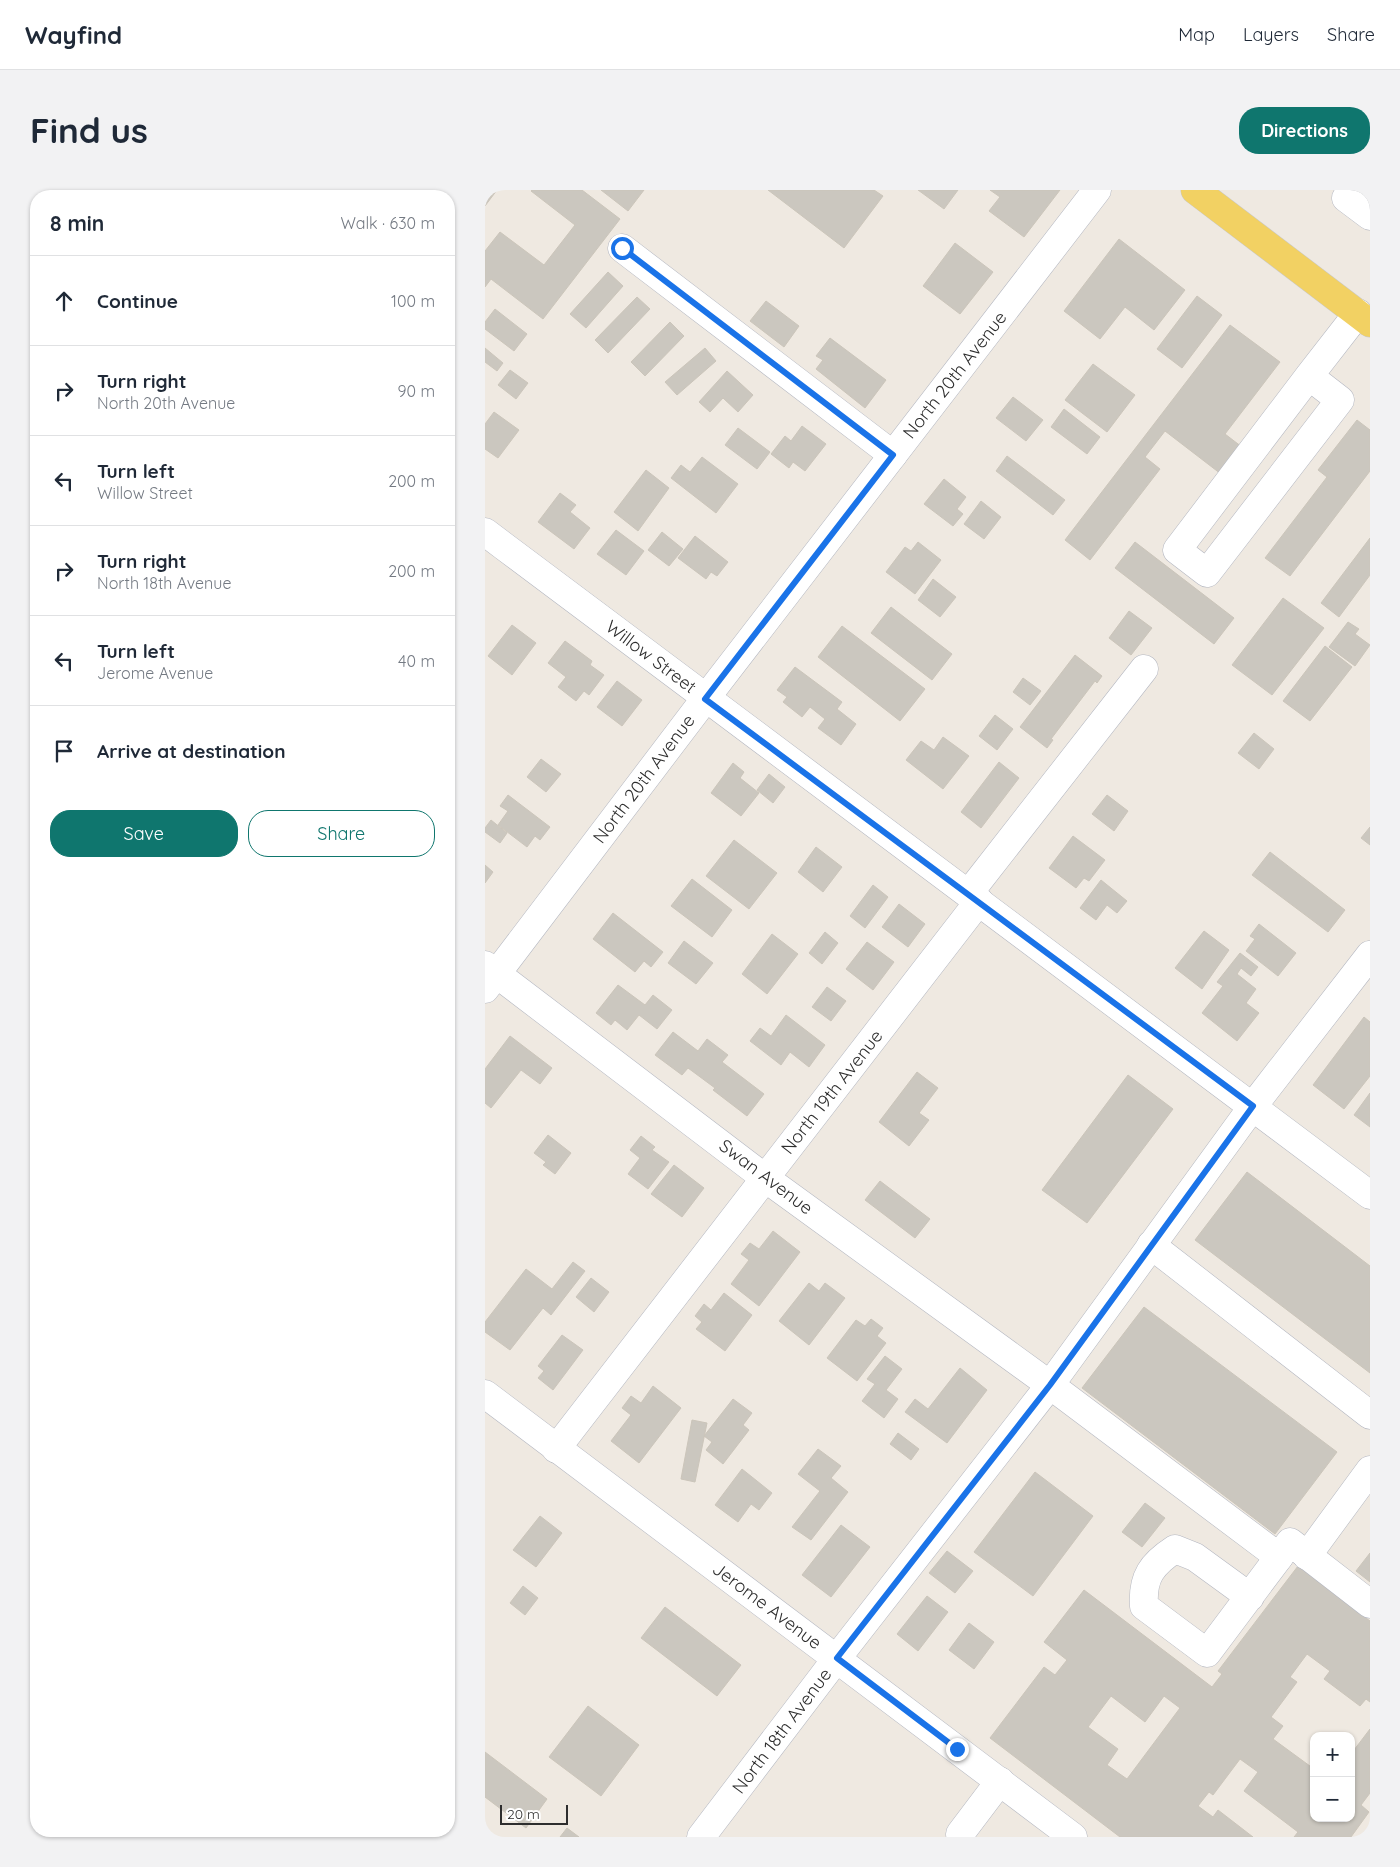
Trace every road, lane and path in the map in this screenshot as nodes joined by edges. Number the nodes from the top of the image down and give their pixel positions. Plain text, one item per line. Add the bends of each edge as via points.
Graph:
1 (1097, 190) edge
2 (1195, 190) edge
3 (1345, 192) edge
4 (1370, 216) edge
5 (622, 248) dead end
6 (1364, 318) edge
7 (1309, 376) junction
8 (893, 455) junction
9 (485, 532) edge
10 (1144, 669) dead end
11 (705, 699) junction
12 (974, 897) junction
13 (1370, 955) edge
14 (489, 976) edge
15 (1253, 1106) junction
16 (765, 1178) junction
17 (1370, 1195) edge
18 (1151, 1246) junction
19 (1050, 1385) junction
20 (485, 1394) edge
21 (1370, 1415) edge
22 (557, 1449) junction
23 (1370, 1470) edge
24 (1307, 1556) junction
25 (1279, 1557) junction
26 (1250, 1597) dead end
27 (1370, 1604) edge
28 (837, 1658) junction
29 (1000, 1782) junction
30 (960, 1834) dead end
31 (701, 1837) edge
32 (1073, 1837) edge

1 - 8 street, North 20th Avenue
2 - 6 main road
3 - 4 street
5 - 8 street
6 - 7 street
7 - 7 street via 1177,550 1207,573 1340,400
8 - 11 street, North 20th Avenue
9 - 11 street, Willow Street
10 - 12 street, North 19th Avenue
11 - 12 street, Willow Street
11 - 14 street, North 20th Avenue
12 - 15 street, Willow Street
12 - 16 street, North 19th Avenue
13 - 15 street, North 18th Avenue
14 - 16 street, Swan Avenue
15 - 17 street, Willow Street
15 - 18 street, North 18th Avenue
16 - 19 street, Swan Avenue
16 - 22 street, North 19th Avenue
18 - 19 street, North 18th Avenue
18 - 21 street
19 - 25 street, Swan Avenue
19 - 28 street, North 18th Avenue
20 - 22 street, Jerome Avenue
22 - 28 street, Jerome Avenue
23 - 24 street
24 - 25 street via 1290,1542
24 - 27 street
25 - 26 street
28 - 29 street, Jerome Avenue
28 - 31 street, North 18th Avenue
29 - 30 street
29 - 32 street, Jerome Avenue

